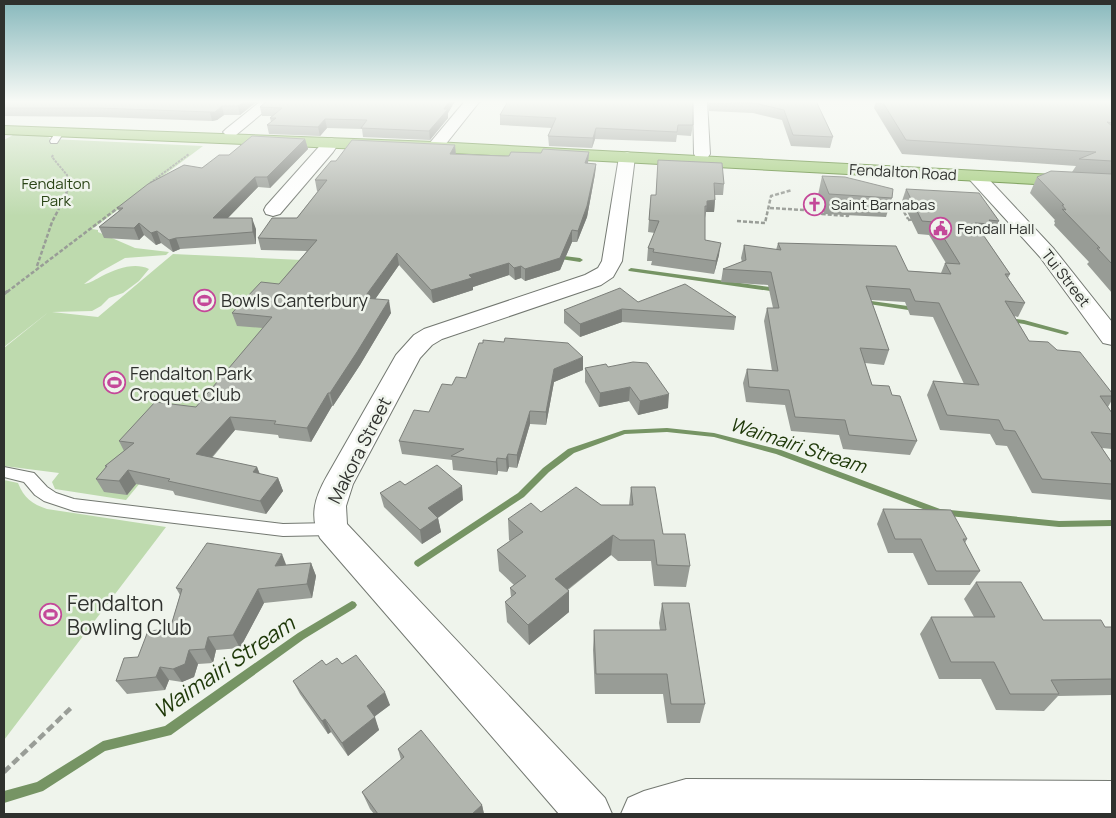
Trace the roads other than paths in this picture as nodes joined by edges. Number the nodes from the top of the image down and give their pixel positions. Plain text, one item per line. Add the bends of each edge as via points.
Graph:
1 (179, 139) edge
2 (275, 139) edge
3 (327, 139) edge
4 (331, 139) edge
5 (332, 139) edge
6 (336, 139) edge
7 (441, 139) edge
8 (701, 139) edge
9 (281, 141) junction
10 (438, 143) junction
11 (522, 148) junction
12 (702, 154) junction
13 (626, 157) junction
14 (1112, 175) edge
15 (976, 176) junction
16 (1112, 183) edge
17 (273, 210) dead end
18 (1112, 338) edge
19 (4, 472) edge
20 (332, 529) junction
21 (1112, 804) edge
22 (589, 814) edge
23 (644, 814) edge

1 - 9 main road, Fendalton Road
2 - 9 main road
3 - 9 main road, Fendalton Road
4 - 17 street via 328,149
5 - 10 main road, Fendalton Road via 366,144
6 - 10 main road, Fendalton Road
7 - 10 street
8 - 12 street
10 - 11 main road, Fendalton Road
11 - 12 main road, Fendalton Road
11 - 13 main road, Fendalton Road
12 - 14 main road, Fendalton Road
13 - 15 main road, Fendalton Road
13 - 20 street, Makora Street via 608,270 593,280 434,334 416,346 338,484 328,514
15 - 16 main road, Fendalton Road
15 - 18 street, Tui Street via 1047,253
19 - 20 lane via 28,477 50,497 74,505 283,530
20 - 22 street, Makora Street
21 - 23 street via 686,802

